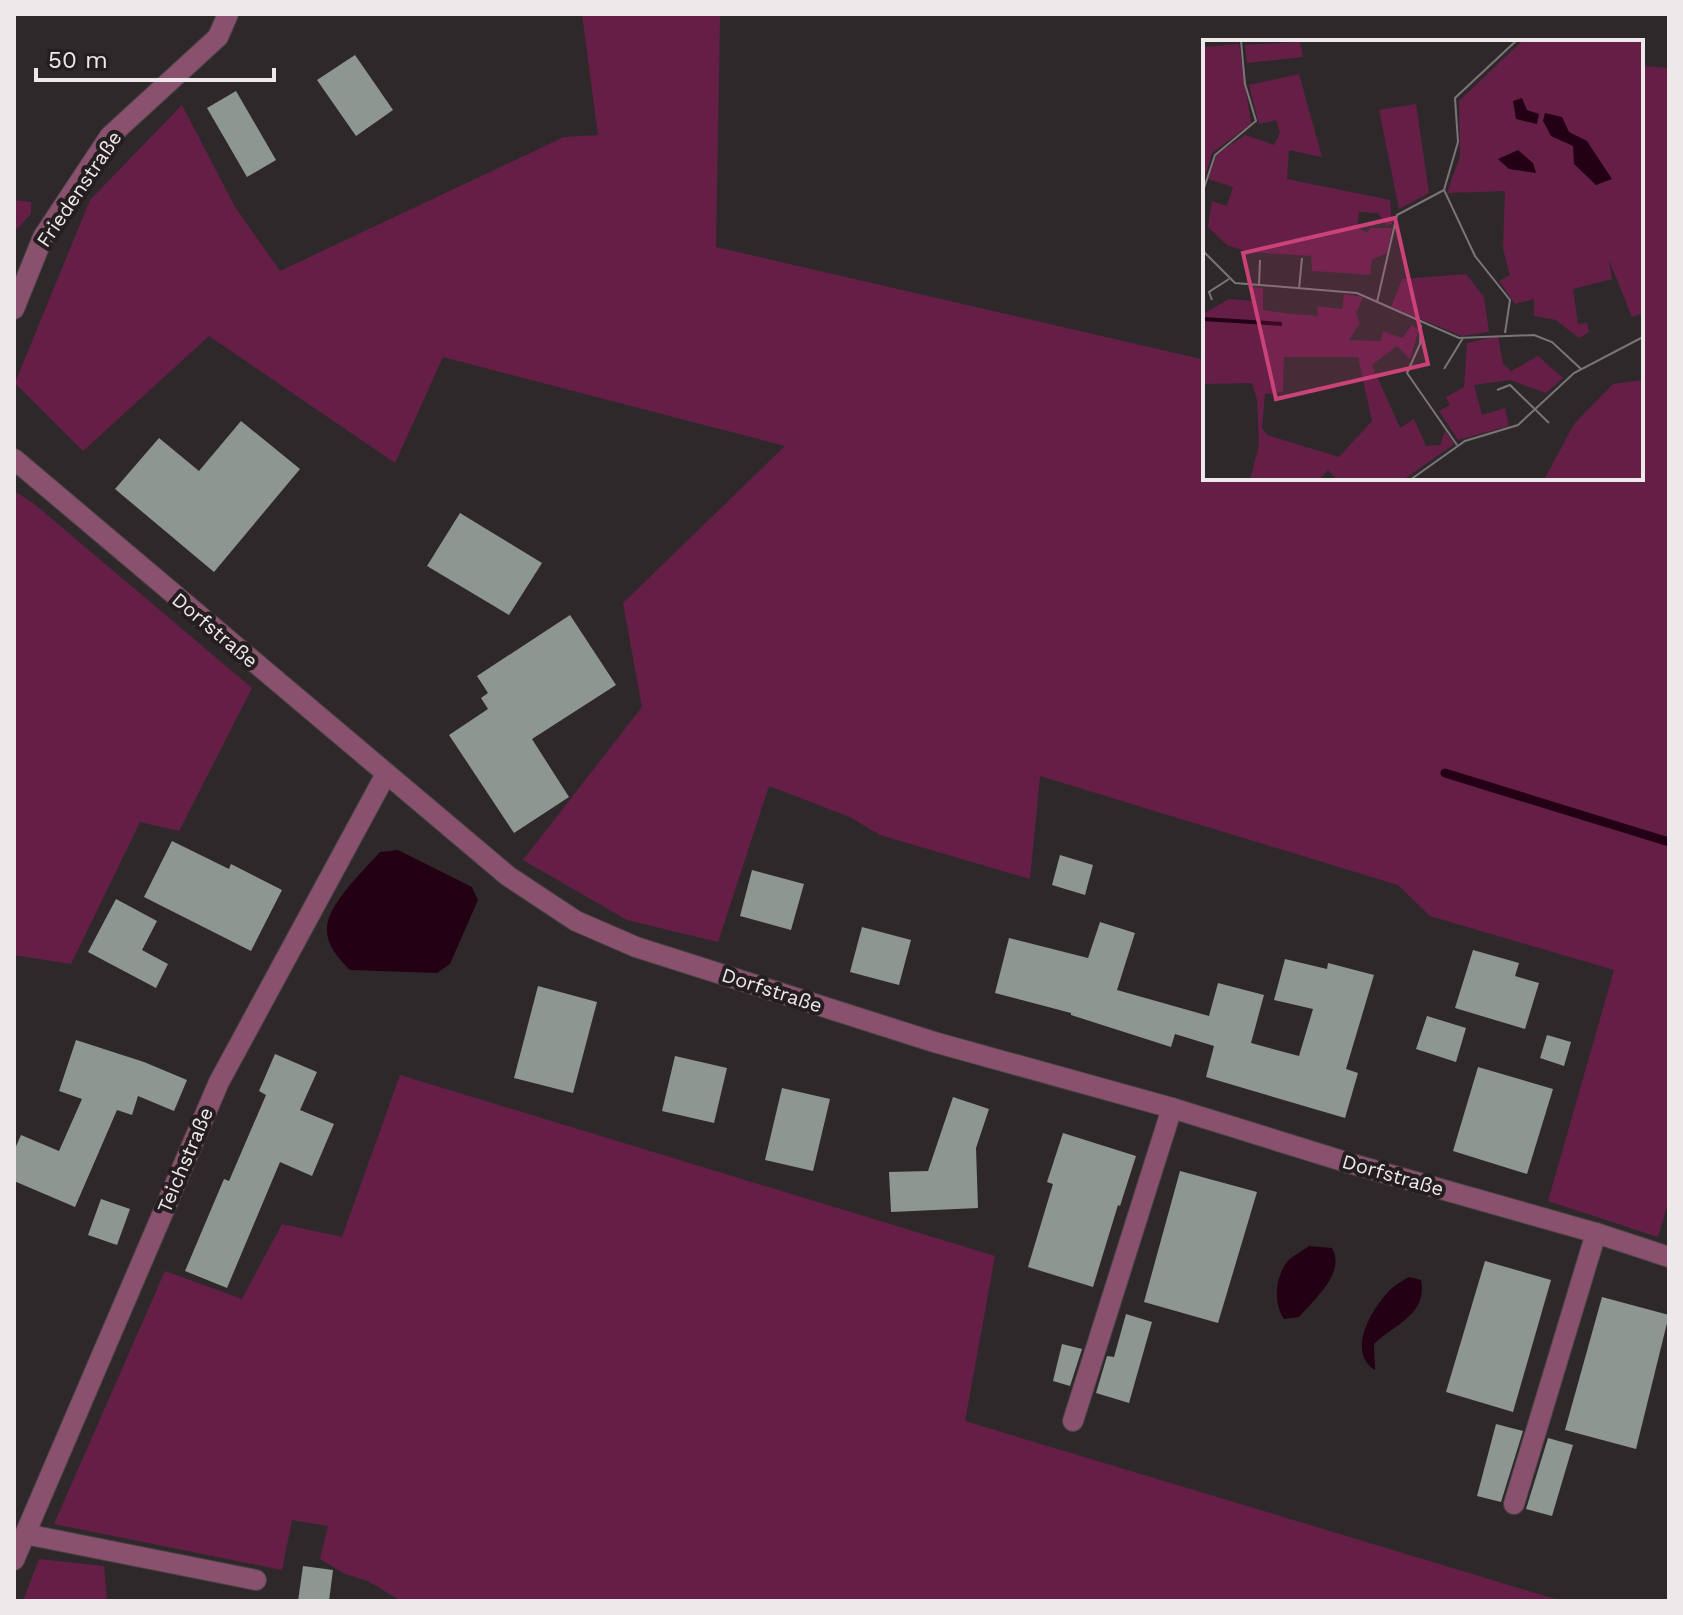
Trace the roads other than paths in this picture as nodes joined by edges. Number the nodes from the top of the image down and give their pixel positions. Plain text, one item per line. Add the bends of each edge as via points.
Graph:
1 (228, 14) edge
2 (14, 309) edge
3 (14, 459) edge
4 (386, 774) junction
5 (1172, 1108) junction
6 (1596, 1233) junction
7 (1669, 1257) edge
8 (1073, 1421) dead end
9 (1514, 1504) dead end
10 (25, 1534) junction
11 (14, 1560) edge
12 (256, 1580) dead end

1 - 2 street, Friedenstraße via 218,37 110,136 43,237
3 - 4 street, Dorfstraße
4 - 5 street, Dorfstraße via 508,876 576,921 636,947 934,1042
4 - 10 street, Teichstraße via 219,1082
5 - 6 street, Dorfstraße
5 - 8 street
6 - 7 street, Dorfstraße
6 - 9 street
10 - 11 street, Teichstraße
10 - 12 street

